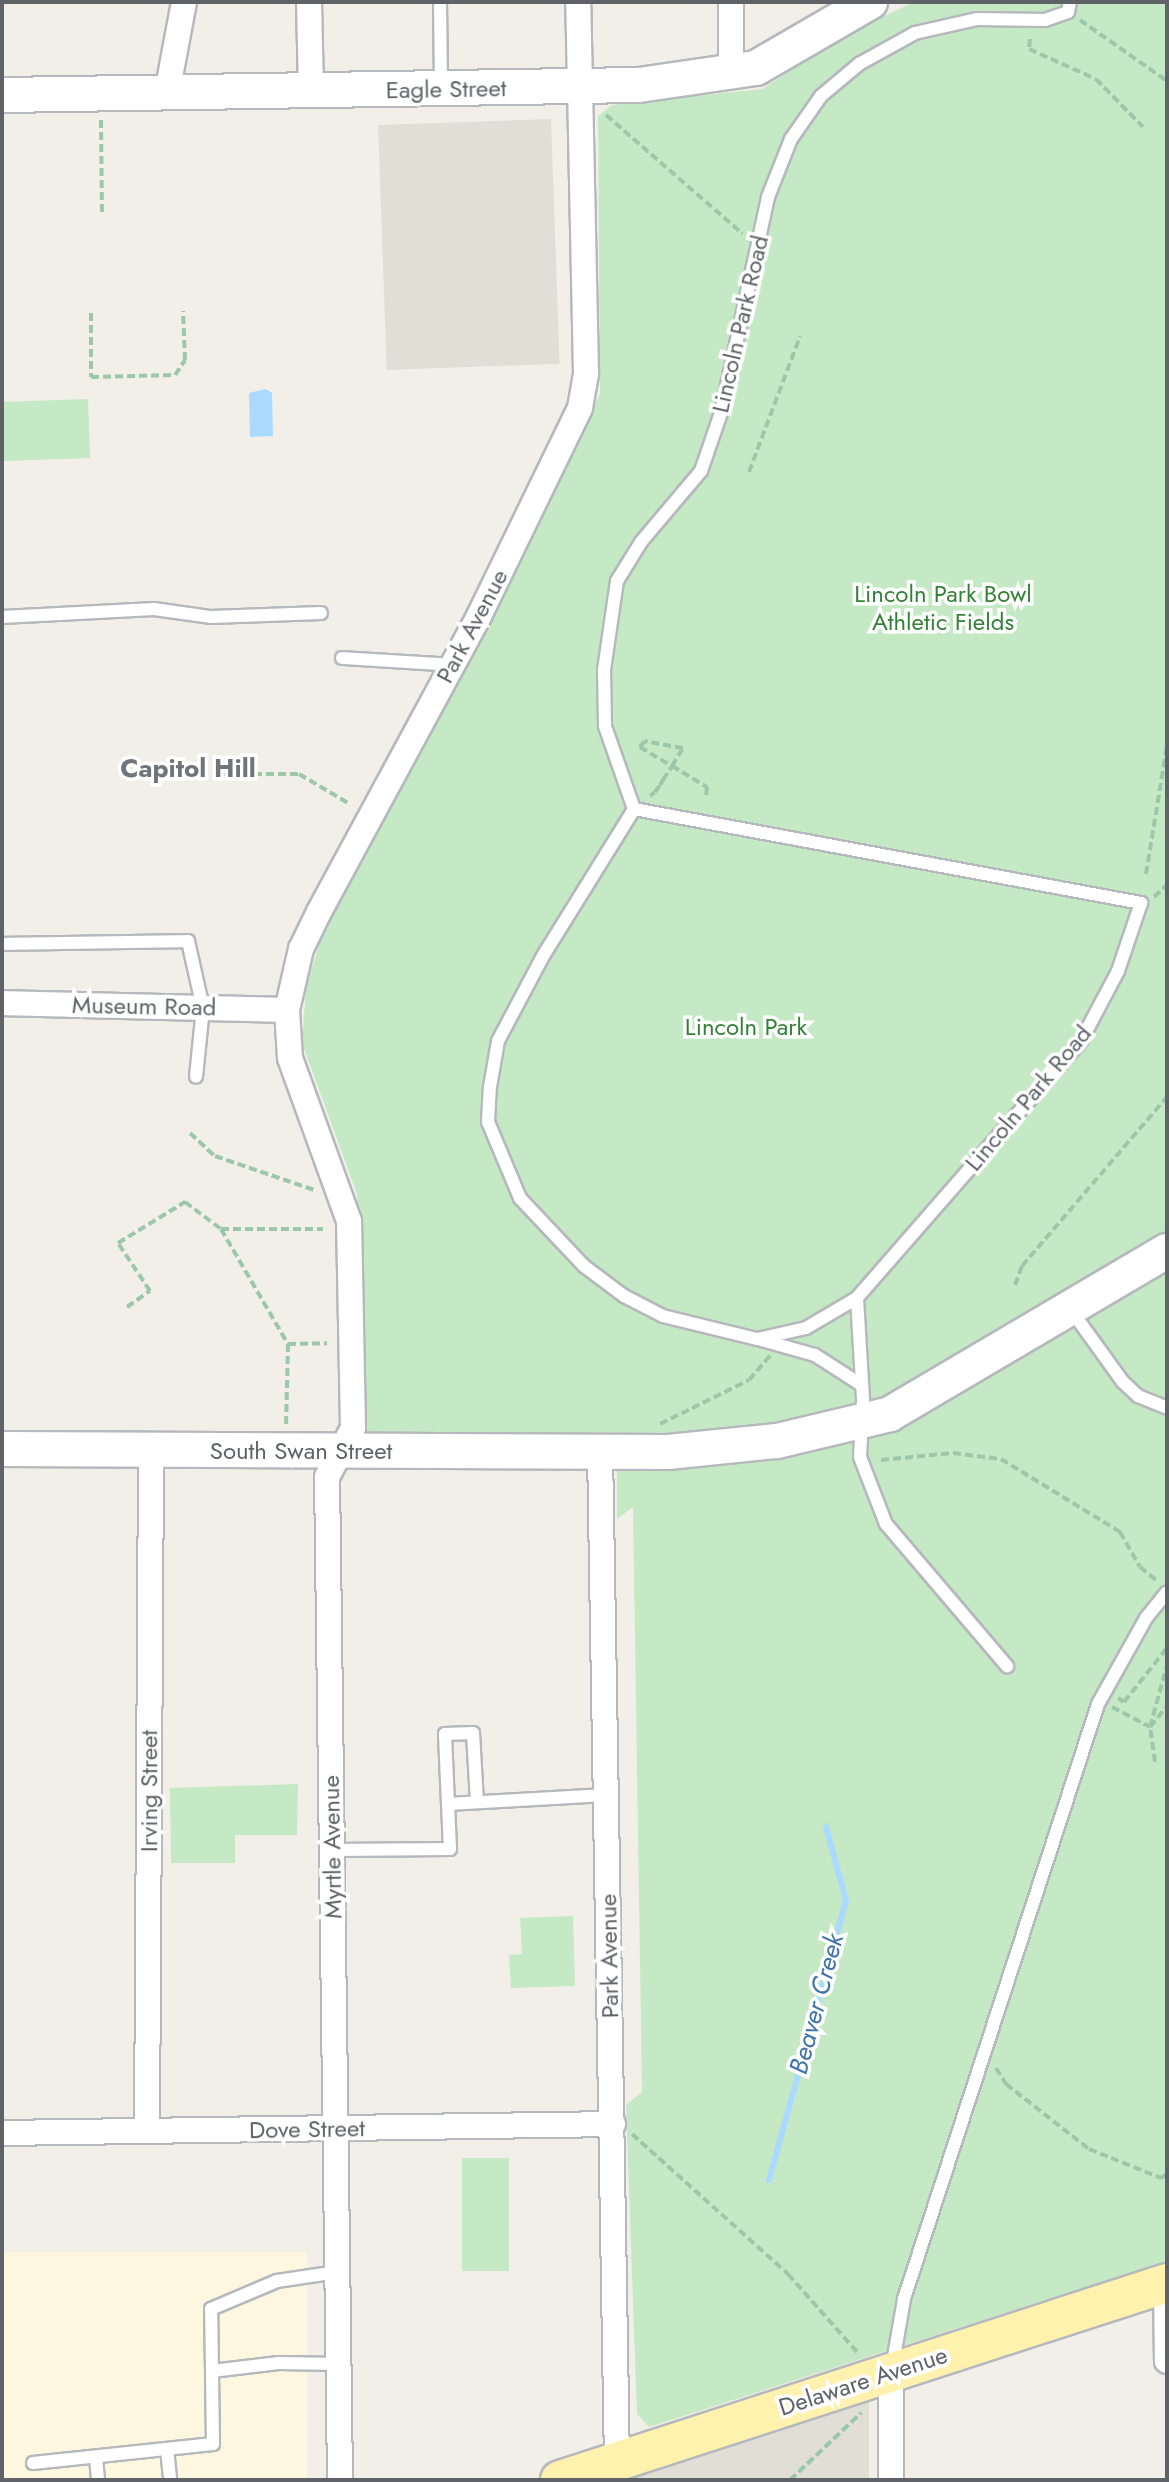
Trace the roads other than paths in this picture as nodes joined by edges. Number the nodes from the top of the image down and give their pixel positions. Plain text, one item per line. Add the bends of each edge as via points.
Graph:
1 (184, 2) edge
2 (309, 2) edge
3 (440, 2) edge
4 (578, 2) edge
5 (731, 2) edge
6 (854, 5) edge
7 (1069, 7) edge
8 (731, 74) junction
9 (581, 86) junction
10 (441, 89) junction
11 (311, 92) junction
12 (167, 93) junction
13 (2, 95) edge
14 (321, 613) dead end
15 (2, 617) edge
16 (342, 658) dead end
17 (453, 665) junction
18 (634, 809) junction
19 (2, 944) edge
20 (2, 1003) edge
21 (203, 1008) junction
22 (287, 1010) junction
23 (196, 1077) dead end
24 (349, 1221) joint
25 (1167, 1251) edge
26 (857, 1298) junction
27 (1069, 1307) junction
28 (757, 1339) junction
29 (860, 1384) junction
30 (1167, 1408) edge
31 (864, 1423) junction
32 (2, 1449) edge
33 (600, 1450) junction
34 (344, 1451) junction
35 (151, 1452) junction
36 (1163, 1587) edge
37 (1007, 1666) dead end
38 (606, 1795) junction
39 (477, 1802) junction
40 (448, 1804) junction
41 (332, 1850) junction
42 (613, 2124) junction
43 (336, 2128) junction
44 (147, 2131) junction
45 (2, 2133) edge
46 (337, 2272) junction
47 (1167, 2283) edge
48 (1167, 2361) edge
49 (338, 2364) junction
50 (212, 2371) junction
51 (891, 2371) junction
52 (167, 2449) junction
53 (96, 2457) junction
54 (617, 2462) junction
55 (33, 2463) dead end
56 (98, 2480) edge
57 (170, 2480) edge
58 (340, 2480) edge
59 (560, 2480) edge
60 (891, 2480) edge

1 - 12 street
2 - 11 street
3 - 10 lane
4 - 9 street, Park Avenue
5 - 8 street
6 - 8 street, Eagle Street via 756,68
7 - 18 lane, Lincoln Park Road via 1045,20 977,19 915,33 859,64 821,96 791,139 768,197 721,413 701,471 641,542 617,581 604,670 605,726
8 - 9 street, Eagle Street
9 - 10 street, Eagle Street
9 - 17 street, Park Avenue via 586,373 580,408
10 - 11 street, Eagle Street
11 - 12 street, Eagle Street
12 - 13 street, Eagle Street
14 - 15 lane via 211,617 154,609
16 - 17 lane
17 - 22 street, Park Avenue via 301,949
18 - 26 lane, Lincoln Park Road via 1141,903 1118,971 1081,1041
18 - 28 lane, Lincoln Park Road via 543,956 498,1041 488,1122 520,1198 584,1266 663,1316
19 - 21 lane via 188,941
20 - 21 street, Museum Road
21 - 22 street, Museum Road
21 - 23 lane
22 - 24 street, Park Avenue via 290,1058
24 - 34 street, Myrtle Avenue via 353,1428
25 - 27 street, South Swan Street
26 - 28 lane, Lincoln Park Road via 806,1328
26 - 29 lane
27 - 30 lane via 1123,1382 1138,1396
27 - 31 street, South Swan Street via 890,1414
28 - 29 lane, Lincoln Park Road via 815,1355
29 - 31 lane
31 - 33 street, South Swan Street via 777,1441 668,1452
31 - 37 lane via 860,1457 886,1524
32 - 35 street, South Swan Street
33 - 34 street, South Swan Street
33 - 38 street, Park Avenue
34 - 35 street, South Swan Street
34 - 41 street, Myrtle Avenue via 327,1477
35 - 44 street, Irving Street
36 - 51 lane via 1098,1704 904,2299
38 - 39 lane
38 - 42 street, Park Avenue
39 - 40 lane
39 - 40 lane via 473,1733 445,1734
40 - 41 lane via 450,1849
41 - 43 street, Myrtle Avenue
42 - 43 street, Dove Street
42 - 54 street, Park Avenue
43 - 44 street, Dove Street
43 - 46 street, Myrtle Avenue
44 - 45 street, Dove Street
46 - 49 street, Myrtle Avenue
46 - 50 lane via 277,2281 211,2309
47 - 48 street
47 - 51 main road, Delaware Avenue
49 - 50 lane via 279,2363
49 - 58 street, Myrtle Avenue
50 - 52 lane via 213,2444
51 - 54 main road, Delaware Avenue
51 - 60 street
52 - 53 lane
52 - 57 lane
53 - 55 lane
53 - 56 lane
54 - 59 main road, Delaware Avenue

